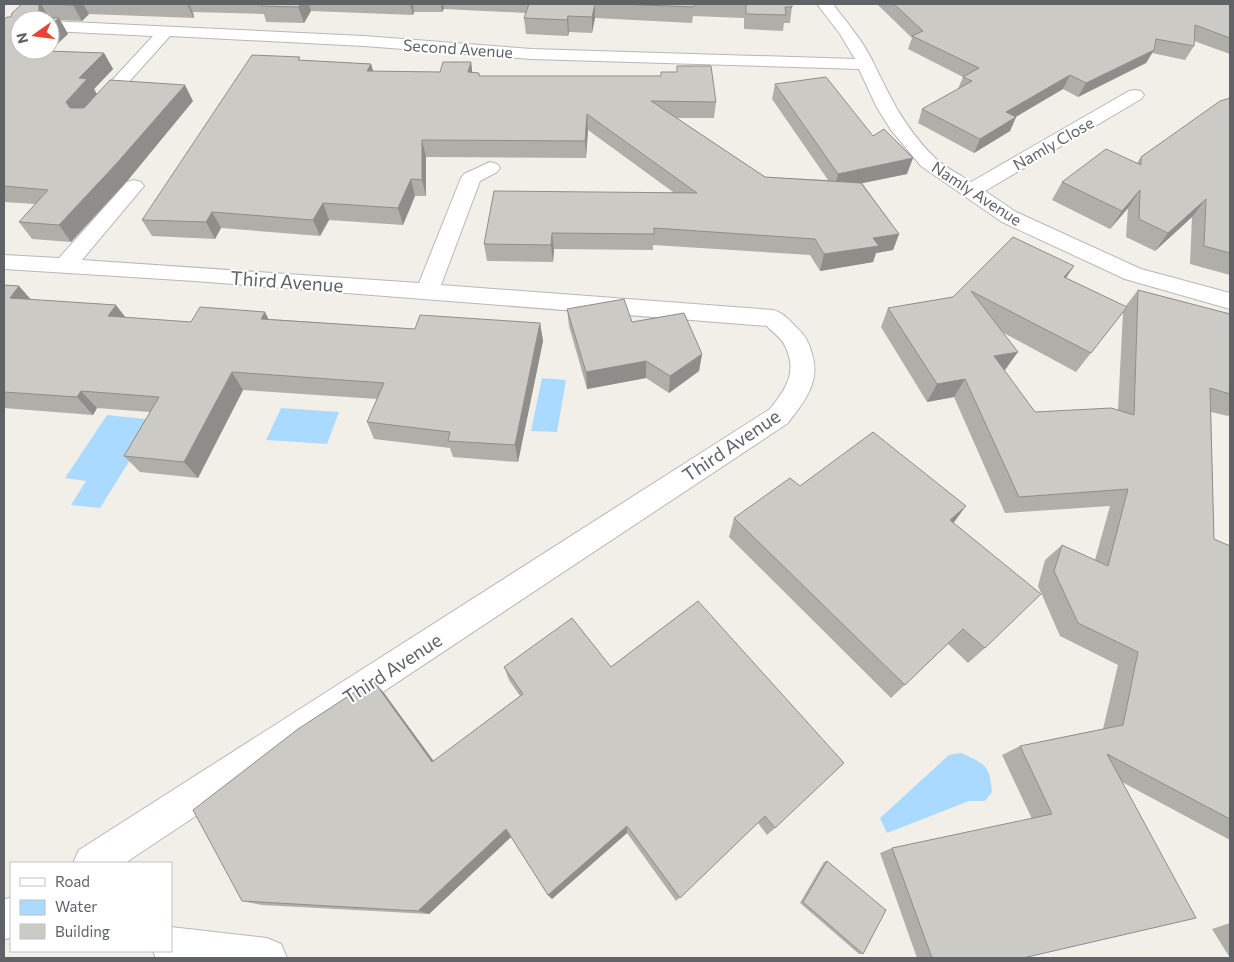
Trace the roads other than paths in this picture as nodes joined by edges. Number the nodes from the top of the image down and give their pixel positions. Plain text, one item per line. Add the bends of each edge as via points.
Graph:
1 (825, 4) edge
2 (830, 4) edge
3 (60, 26) edge
4 (166, 31) junction
5 (866, 64) junction
6 (1135, 95) dead end
7 (87, 119) edge
8 (490, 168) dead end
9 (134, 186) dead end
10 (971, 191) junction
11 (4, 262) edge
12 (64, 266) junction
13 (427, 291) junction
14 (1230, 301) edge
15 (94, 862) edge
16 (172, 947) edge
17 (267, 958) edge

1 - 2 street
1 - 5 street, Namly Avenue via 848,33
3 - 4 street, Second Avenue
4 - 5 street, Second Avenue via 599,57
4 - 7 street
5 - 10 street, Namly Avenue via 900,130 928,162
6 - 10 street, Namly Close
8 - 13 street via 471,178
9 - 12 street
10 - 14 street, Namly Avenue via 1009,217 1133,274
11 - 12 street, Third Avenue
12 - 13 street, Third Avenue
13 - 15 street, Third Avenue via 773,318 796,341 804,366 798,392 779,416
16 - 17 street

